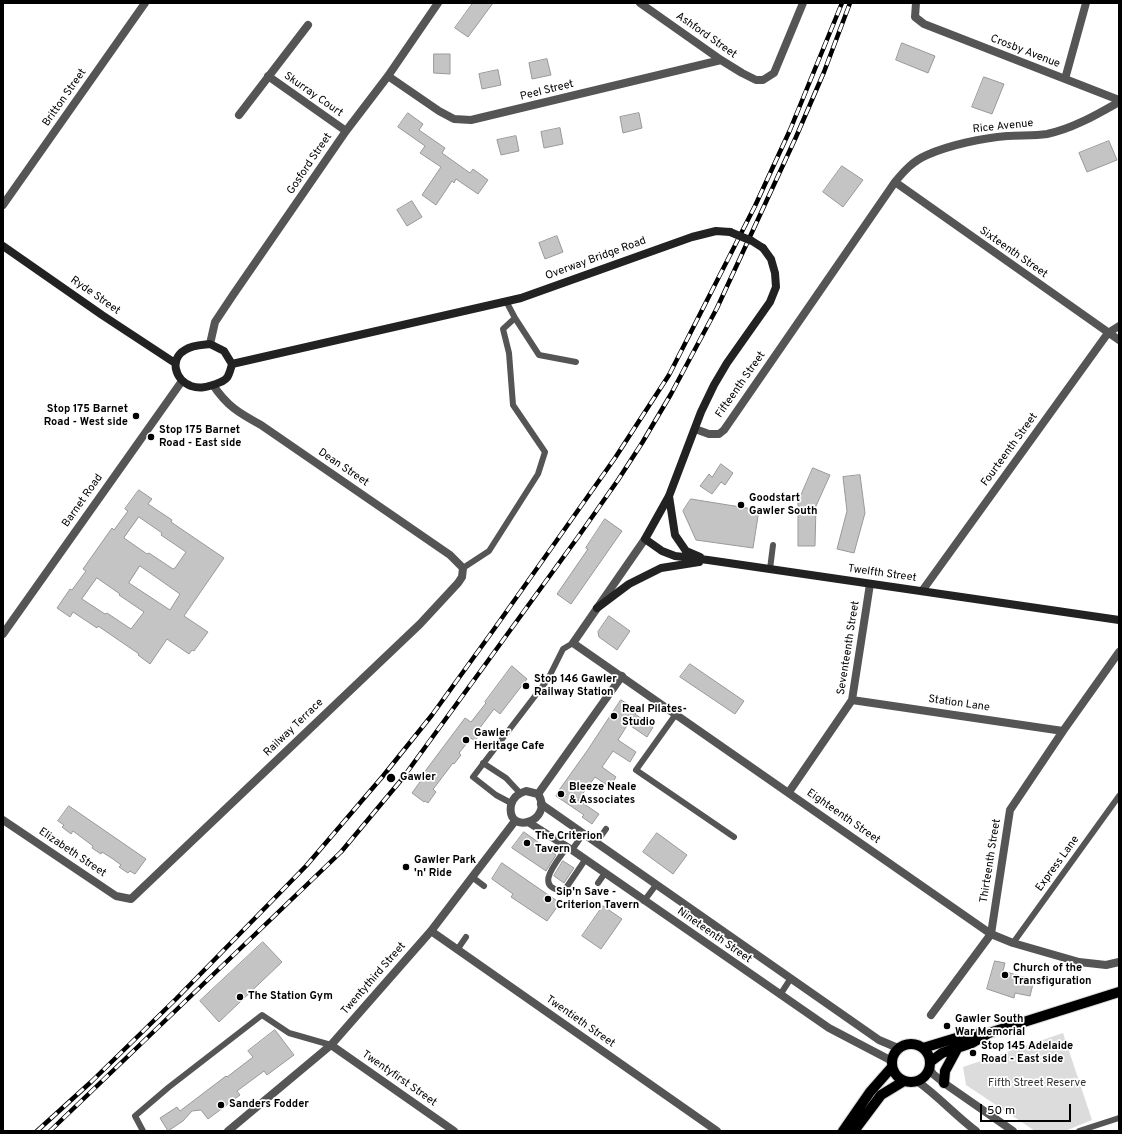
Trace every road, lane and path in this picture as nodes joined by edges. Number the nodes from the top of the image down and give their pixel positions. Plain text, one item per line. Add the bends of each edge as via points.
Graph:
1 (145, 3) edge
2 (438, 3) edge
3 (640, 3) edge
4 (803, 3) edge
5 (916, 3) edge
6 (1086, 3) edge
7 (308, 25) dead end
8 (721, 60) junction
9 (268, 76) junction
10 (388, 76) junction
11 (1065, 79) junction
12 (1119, 101) edge
13 (239, 115) dead end
14 (346, 131) junction
15 (895, 182) junction
16 (3, 205) edge
17 (3, 246) edge
18 (506, 301) junction
19 (515, 318) junction
20 (1119, 326) edge
21 (1108, 332) junction
22 (1119, 340) edge
23 (210, 344) junction
24 (576, 362) dead end
25 (175, 363) junction
26 (232, 364) junction
27 (182, 381) junction
28 (213, 385) junction
29 (695, 429) junction
30 (669, 496) junction
31 (645, 539) junction
32 (773, 545) dead end
33 (708, 560) junction
34 (463, 568) junction
35 (770, 569) junction
36 (870, 584) junction
37 (922, 591) junction
38 (597, 608) junction
39 (1119, 620) edge
40 (3, 634) edge
41 (573, 643) junction
42 (1119, 652) edge
43 (622, 676) junction
44 (852, 700) junction
45 (676, 714) junction
46 (1063, 731) junction
47 (484, 763) junction
48 (789, 792) junction
49 (520, 793) junction
50 (538, 794) junction
51 (1119, 796) edge
52 (511, 803) junction
53 (541, 804) junction
54 (3, 820) edge
55 (515, 821) junction
56 (528, 822) junction
57 (606, 829) dead end
58 (583, 834) junction
59 (734, 837) dead end
60 (596, 843) junction
61 (569, 849) junction
62 (586, 860) junction
63 (605, 873) junction
64 (472, 877) junction
65 (598, 883) dead end
66 (656, 884) junction
67 (484, 886) dead end
68 (131, 899) joint
69 (644, 901) junction
70 (431, 931) junction
71 (991, 934) junction
72 (466, 937) dead end
73 (1012, 943) junction
74 (457, 950) junction
75 (1119, 962) edge
76 (791, 978) junction
77 (1119, 992) edge
78 (780, 994) junction
79 (931, 1015) dead end
80 (989, 1033) junction
81 (331, 1045) junction
82 (958, 1047) junction
83 (898, 1048) junction
84 (923, 1048) junction
85 (892, 1064) junction
86 (930, 1065) junction
87 (904, 1081) junction
88 (917, 1081) junction
89 (944, 1084) junction
90 (1119, 1118) edge
91 (441, 1128) edge
92 (143, 1131) edge
93 (228, 1131) edge
94 (454, 1131) edge
95 (717, 1131) edge
96 (843, 1131) edge
97 (854, 1131) edge
98 (976, 1131) edge
99 (1013, 1131) edge
100 (1079, 1131) edge

1 - 16 street, Britton Street
2 - 10 street, Gosford Street
3 - 8 street, Ashford Street
4 - 8 street, Ashford Street via 774,73 763,80 756,80
5 - 11 street, Crosby Avenue via 915,17 924,24
6 - 11 street
7 - 9 street, Skurray Court
8 - 10 street, Peel Street via 471,120 454,119
9 - 13 street, Skurray Court
9 - 14 street, Skurray Court
10 - 14 street, Gosford Street
11 - 12 street, Crosby Avenue
12 - 15 street, Rice Avenue via 1080,123 1046,134 966,142 927,155 905,170
14 - 23 street, Gosford Street via 215,322
15 - 21 street, Sixteenth Street
15 - 29 street, Fifteenth Street via 724,430 719,434 709,434
17 - 25 main road, Ryde Street
18 - 19 lane
18 - 26 main road, Overway Bridge Road
18 - 29 main road, Overway Bridge Road, bridge via 716,231 730,232 763,248 771,259 776,287 770,302 714,384
19 - 24 lane via 539,355
19 - 34 lane via 503,329 509,353 513,405 545,452 538,474 489,551
20 - 21 street, Fourteenth Street
21 - 22 street, Sixteenth Street
21 - 37 street, Fourteenth Street
23 - 25 main road via 186,349 178,355
23 - 26 main road via 224,351
25 - 27 main road via 176,372
26 - 28 main road via 228,377
27 - 28 main road via 198,387
27 - 40 street, Barnet Road
28 - 34 street, Dean Street via 223,400 239,413 261,425 450,555
29 - 30 main road
30 - 31 main road
30 - 33 main road via 675,535 686,551
31 - 33 main road, Twelfth Street via 662,551 675,556
31 - 38 street
32 - 35 lane
33 - 35 main road, Twelfth Street
33 - 38 main road via 661,568 629,584
34 - 68 street, Railway Terrace via 458,583 420,624
35 - 36 main road, Twelfth Street
36 - 37 main road, Twelfth Street
36 - 44 street, Seventeenth Street
37 - 39 main road, Twelfth Street
38 - 41 street
41 - 43 street, Eighteenth Street
41 - 47 lane via 563,649 552,673
42 - 46 street, Thirteenth Street
43 - 45 street, Eighteenth Street
43 - 50 street
44 - 46 street, Station Lane
44 - 48 street, Seventeenth Street
45 - 48 street, Eighteenth Street
45 - 59 lane via 636,770
46 - 71 street, Thirteenth Street via 1010,810
47 - 49 lane via 506,778
47 - 52 lane via 473,777
48 - 71 street, Eighteenth Street
49 - 50 street via 530,791
49 - 52 street
50 - 53 street
51 - 73 lane, Express Lane
52 - 55 street
53 - 56 street via 538,816
53 - 58 street, Nineteenth Street
54 - 68 street, Elizabeth Street via 116,896
55 - 56 street
55 - 64 street, Twentythird Street
56 - 61 street, Nineteenth Street
57 - 60 lane
58 - 60 street, Nineteenth Street
58 - 61 lane
60 - 66 street, Nineteenth Street
61 - 62 street, Nineteenth Street
61 - 62 lane via 549,874 547,881 557,891 564,891
62 - 63 street, Nineteenth Street
63 - 65 lane
63 - 69 street, Nineteenth Street
64 - 67 lane
64 - 70 street, Twentythird Street
66 - 69 lane
66 - 76 street, Nineteenth Street
69 - 78 street, Nineteenth Street
70 - 74 street, Twentieth Street
70 - 81 street, Twentythird Street
71 - 73 street, Eighteenth Street
71 - 79 street, Thirteenth Street
72 - 74 lane
73 - 75 street, Eighteenth Street via 1079,962 1106,965
74 - 95 street, Twentieth Street
76 - 78 lane
76 - 83 street, Nineteenth Street via 879,1040
77 - 80 main road
78 - 85 street, Nineteenth Street via 829,1028
80 - 82 main road
80 - 84 main road via 966,1035
81 - 91 street, Twentyfirst Street
81 - 92 lane via 289,1032 262,1015 135,1116
81 - 93 street, Twentythird Street
82 - 86 main road via 942,1053
82 - 89 main road via 945,1070
83 - 84 main road via 910,1044
83 - 85 main road
84 - 86 main road via 927,1052
85 - 87 main road via 896,1075
85 - 96 main road
86 - 88 main road via 923,1078
86 - 89 street via 933,1074
87 - 88 main road
87 - 97 main road via 881,1095
88 - 98 street
89 - 99 street
90 - 100 lane
91 - 94 street, Twentyfirst Street

